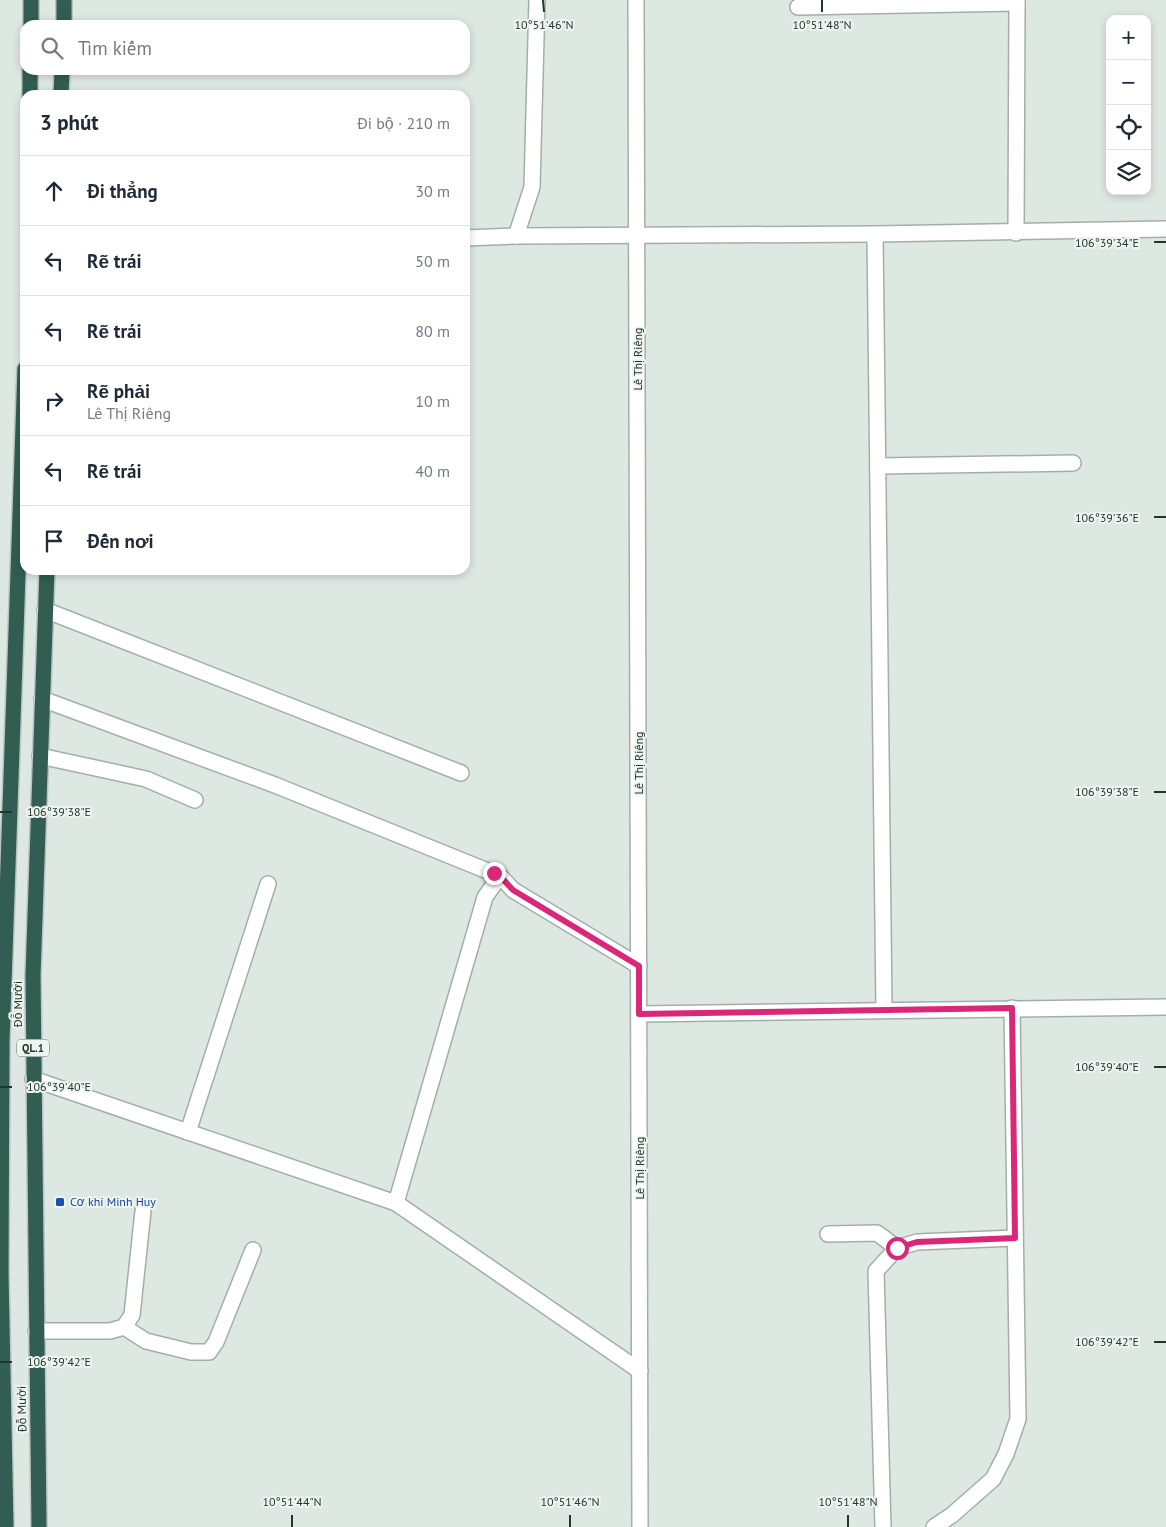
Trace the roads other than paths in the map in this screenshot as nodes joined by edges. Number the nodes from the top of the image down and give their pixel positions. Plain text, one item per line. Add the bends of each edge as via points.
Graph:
1 (31, 0) edge
2 (64, 0) edge
3 (537, 0) edge
4 (636, 0) edge
5 (1017, 2) edge
6 (883, 3) edge
7 (798, 7) dead end
8 (31, 20) edge
9 (64, 20) edge
10 (30, 75) edge
11 (62, 75) edge
12 (30, 90) edge
13 (61, 90) edge
14 (1166, 229) edge
15 (1016, 233) junction
16 (875, 234) junction
17 (516, 236) junction
18 (637, 236) junction
19 (470, 238) edge
20 (1073, 463) dead end
21 (878, 466) junction
22 (20, 515) edge
23 (46, 575) edge
24 (45, 610) junction
25 (42, 699) junction
26 (40, 756) junction
27 (462, 773) dead end
28 (195, 800) dead end
29 (500, 876) junction
30 (268, 884) dead end
31 (639, 966) junction
32 (1166, 1007) edge
33 (1012, 1008) junction
34 (884, 1010) junction
35 (639, 1014) junction
36 (33, 1079) junction
37 (188, 1132) junction
38 (396, 1203) junction
39 (143, 1211) dead end
40 (828, 1234) dead end
41 (1015, 1238) junction
42 (897, 1248) junction
43 (253, 1250) dead end
44 (124, 1327) junction
45 (36, 1331) junction
46 (640, 1371) junction
47 (6, 1527) edge
48 (39, 1527) edge
49 (640, 1527) edge
50 (883, 1527) edge
51 (934, 1527) edge

1 - 8 highway
2 - 9 highway
3 - 17 street via 532,187
4 - 18 street, Lê Thị Riêng
5 - 6 street
5 - 15 street
6 - 7 street
10 - 12 highway
11 - 13 highway
14 - 15 street
15 - 16 street
16 - 18 street
16 - 21 street
17 - 18 street
17 - 19 street
18 - 31 street, Lê Thị Riêng
20 - 21 street
21 - 34 street
22 - 47 highway, Đỗ Mười / QL.1 via 2,1041 1,1274
23 - 24 highway, Đỗ Mười / QL.1
24 - 25 highway, Đỗ Mười / QL.1
24 - 27 street
25 - 26 highway, Đỗ Mười / QL.1
25 - 29 street via 275,785
26 - 28 street via 146,779
26 - 36 highway, Đỗ Mười / QL.1
29 - 31 street via 513,890
29 - 38 street via 485,897
30 - 37 street
31 - 35 street, Lê Thị Riêng
32 - 33 street
33 - 34 street
33 - 41 street
34 - 35 street
35 - 46 street, Lê Thị Riêng
36 - 37 street
36 - 45 highway, Đỗ Mười / QL.1
37 - 38 street
38 - 46 street
39 - 44 street via 132,1315
40 - 42 street via 877,1234
41 - 42 street via 917,1242
41 - 51 street via 1018,1418 1006,1454 993,1479
42 - 50 street via 876,1271
43 - 44 street via 209,1352 191,1352 146,1341
44 - 45 street via 110,1331
45 - 48 highway, Đỗ Mười / QL.1
46 - 49 street, Lê Thị Riêng

